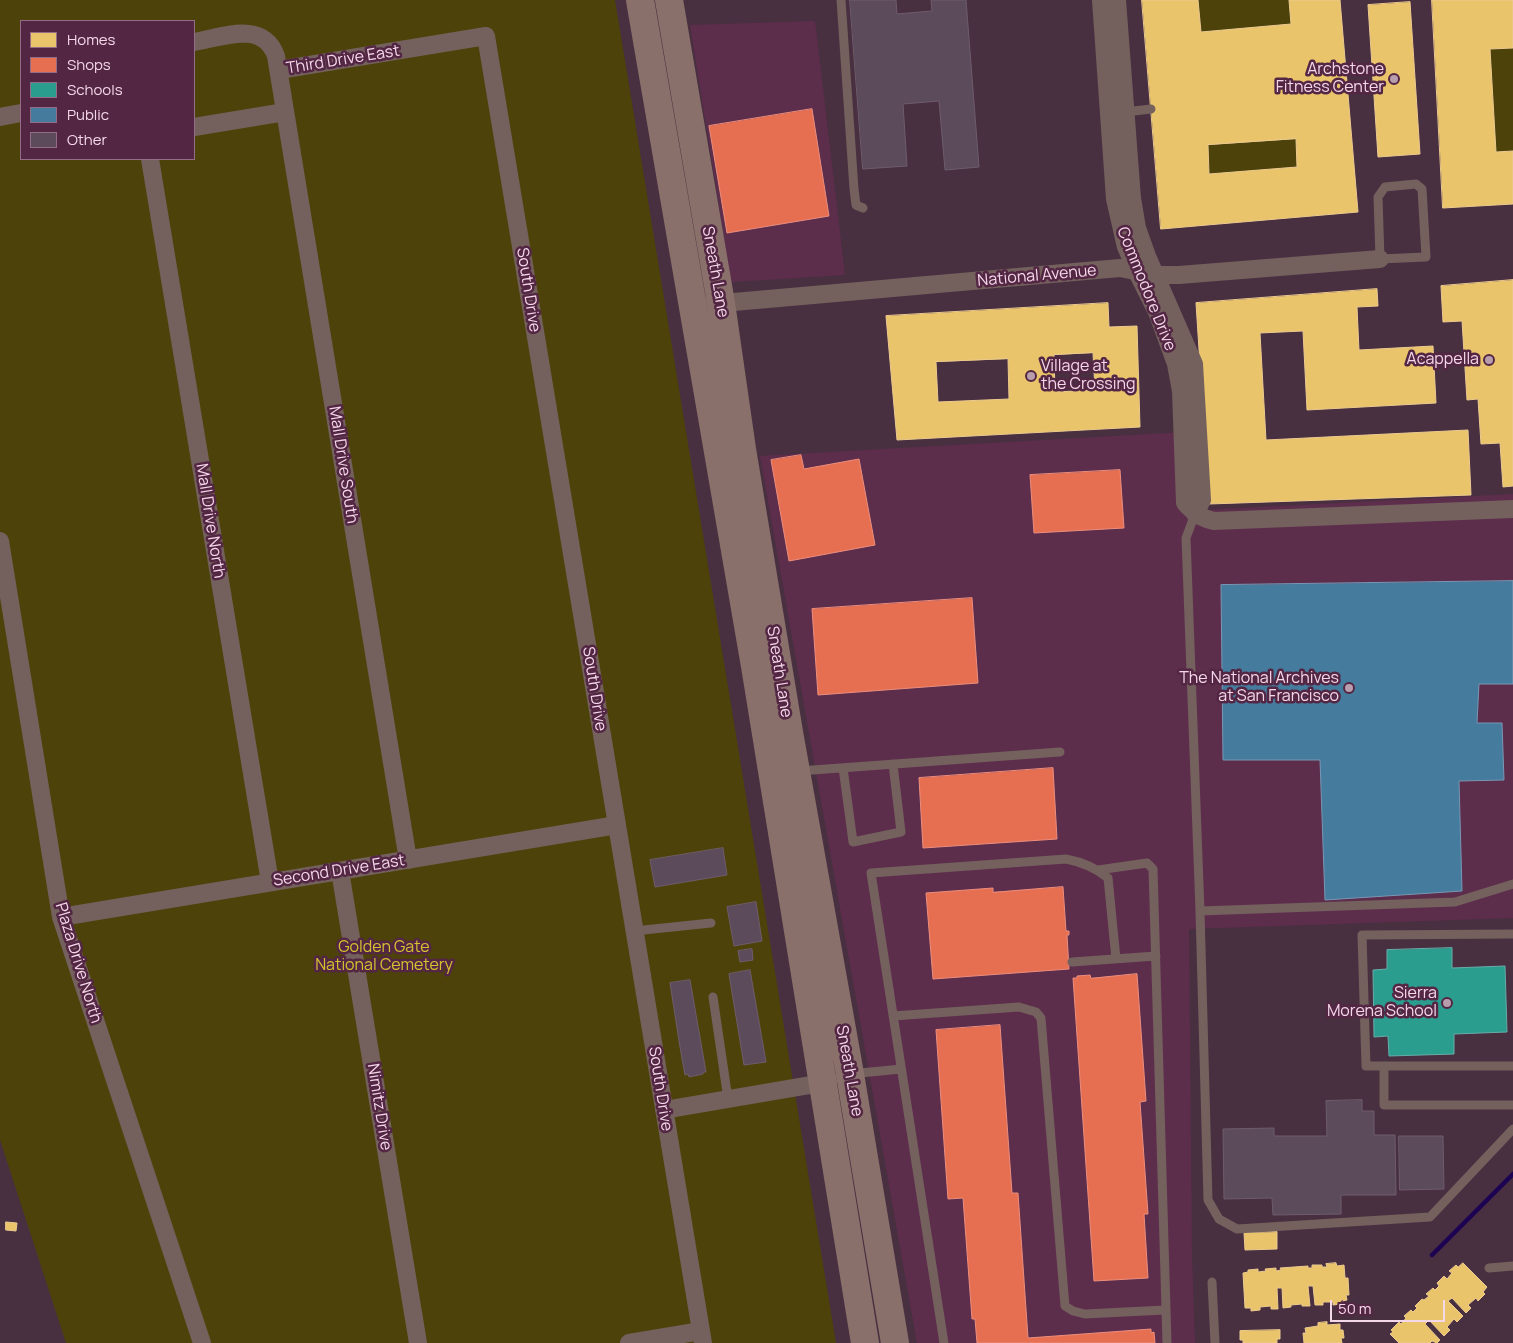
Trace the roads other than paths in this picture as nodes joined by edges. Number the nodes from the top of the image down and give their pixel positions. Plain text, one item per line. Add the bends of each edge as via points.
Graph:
1 (640, 0) edge
2 (669, 0) edge
3 (841, 0) edge
4 (1101, 0) edge
5 (1117, 0) edge
6 (486, 36) joint
7 (195, 42) edge
8 (279, 70) junction
9 (1151, 110) dead end
10 (285, 112) junction
11 (1117, 112) junction
12 (20, 113) edge
13 (0, 117) edge
14 (195, 127) edge
15 (150, 160) edge
16 (863, 208) dead end
17 (1380, 259) junction
18 (1136, 270) junction
19 (1155, 275) junction
20 (720, 303) junction
21 (693, 305) junction
22 (1513, 509) edge
23 (1196, 514) junction
24 (0, 541) edge
25 (1060, 752) dead end
26 (893, 764) junction
27 (843, 768) junction
28 (796, 771) junction
29 (617, 825) junction
30 (408, 860) junction
31 (1098, 870) junction
32 (340, 871) junction
33 (270, 882) junction
34 (1513, 884) edge
35 (1200, 911) junction
36 (61, 917) junction
37 (711, 923) dead end
38 (634, 931) junction
39 (1513, 934) edge
40 (1156, 956) junction
41 (1116, 959) junction
42 (1072, 962) dead end
43 (713, 997) dead end
44 (893, 1016) junction
45 (1384, 1066) junction
46 (1513, 1066) edge
47 (901, 1069) junction
48 (850, 1074) junction
49 (822, 1083) junction
50 (728, 1099) junction
51 (1513, 1105) edge
52 (664, 1110) junction
53 (1513, 1129) edge
54 (1513, 1266) edge
55 (1489, 1268) dead end
56 (1212, 1282) dead end
57 (1165, 1310) junction
58 (702, 1337) edge
59 (202, 1343) edge
60 (418, 1343) edge
61 (629, 1343) edge
62 (865, 1343) edge
63 (895, 1343) edge
64 (944, 1343) edge
65 (1167, 1343) edge
66 (1215, 1343) edge

1 - 21 main road, Sneath Lane
2 - 20 main road, Sneath Lane
3 - 16 lane via 854,189 856,204
4 - 11 street, Commodore Drive
5 - 11 street, Commodore Drive
6 - 8 street, Third Drive East
6 - 29 street, South Drive
7 - 8 street, Third Drive East via 256,34 274,49
8 - 10 street, Mall Drive South
9 - 11 lane
10 - 14 street
10 - 30 street, Mall Drive South
11 - 18 street, Commodore Drive via 1115,199 1122,233
11 - 19 street, Commodore Drive via 1136,220
12 - 13 street
15 - 33 street, Mall Drive North
17 - 17 lane, National Avenue via 1426,257 1422,189 1416,184 1385,187 1378,197
17 - 19 street, National Avenue
18 - 19 street, National Avenue
18 - 20 street, National Avenue via 1120,268
18 - 23 street, Commodore Drive via 1157,312 1176,364 1181,392 1185,503
19 - 23 street, Commodore Drive via 1194,364 1202,500
20 - 21 street, National Avenue
20 - 28 main road, Sneath Lane
21 - 49 main road, Sneath Lane
22 - 23 street via 1214,521
23 - 35 lane via 1186,538
24 - 36 street, Plaza Drive North
25 - 26 lane
26 - 27 lane
26 - 27 lane via 901,832 853,842
27 - 28 lane
28 - 48 main road, Sneath Lane
29 - 30 street, Second Drive East
29 - 38 street, South Drive
30 - 32 street, Second Drive East
31 - 40 lane via 1147,864 1153,869
31 - 41 lane via 1108,878
31 - 44 lane via 1066,859 871,873
32 - 33 street, Second Drive East
32 - 60 street, Nimitz Drive
33 - 36 street, Second Drive East
34 - 35 lane via 1455,902
35 - 53 lane via 1208,1200 1219,1219 1237,1229 1430,1217
36 - 59 street, Plaza Drive North
37 - 38 lane
38 - 52 street, South Drive
39 - 45 lane via 1362,935 1366,1066
40 - 41 lane
40 - 57 lane
41 - 42 lane
43 - 50 lane
44 - 47 lane
44 - 57 lane via 1019,1008 1036,1012 1041,1018 1065,1306 1085,1314
45 - 46 lane
45 - 51 lane via 1384,1105
47 - 48 lane
47 - 64 lane
48 - 49 lane
48 - 63 main road, Sneath Lane
49 - 50 street
49 - 62 main road, Sneath Lane
50 - 52 street
52 - 58 street, South Drive
54 - 55 lane
56 - 66 lane
57 - 65 lane
58 - 61 street

